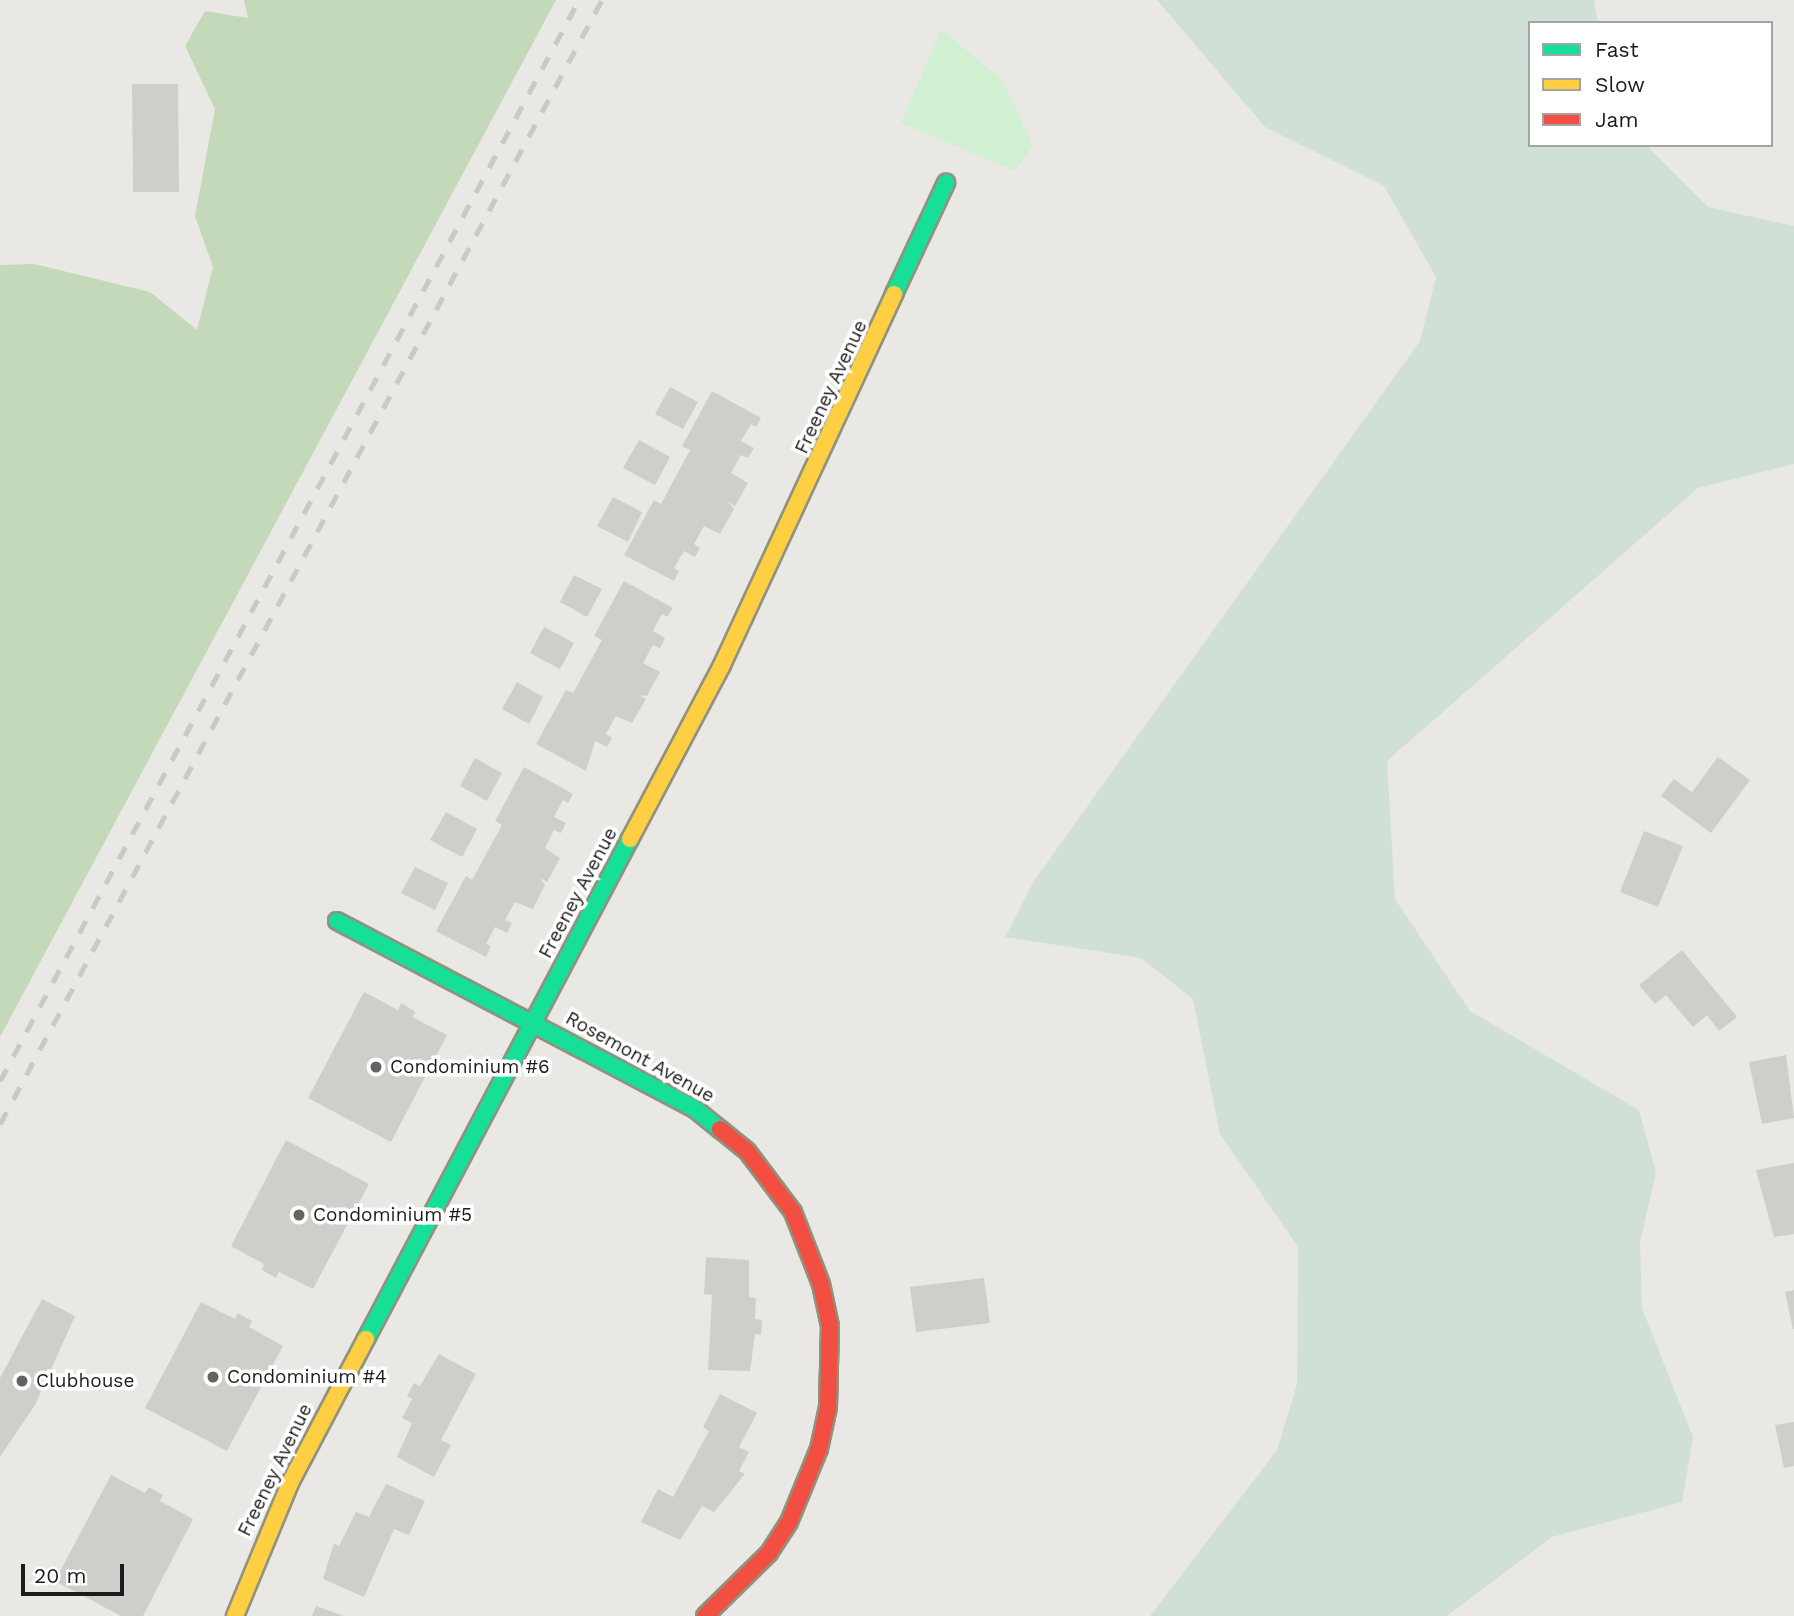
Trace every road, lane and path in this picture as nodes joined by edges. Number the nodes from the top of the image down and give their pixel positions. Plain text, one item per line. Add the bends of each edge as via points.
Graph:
1 (946, 183) dead end
2 (337, 921) dead end
3 (533, 1023) junction
4 (235, 1616) edge
5 (705, 1616) edge

1 - 3 street, Freeney Avenue via 722,665
2 - 3 street, Rosemont Avenue
3 - 4 street, Freeney Avenue via 290,1483
3 - 5 street, Rosemont Avenue via 665,1090 747,1151 793,1213 821,1284 832,1364 819,1449 789,1522 769,1553

